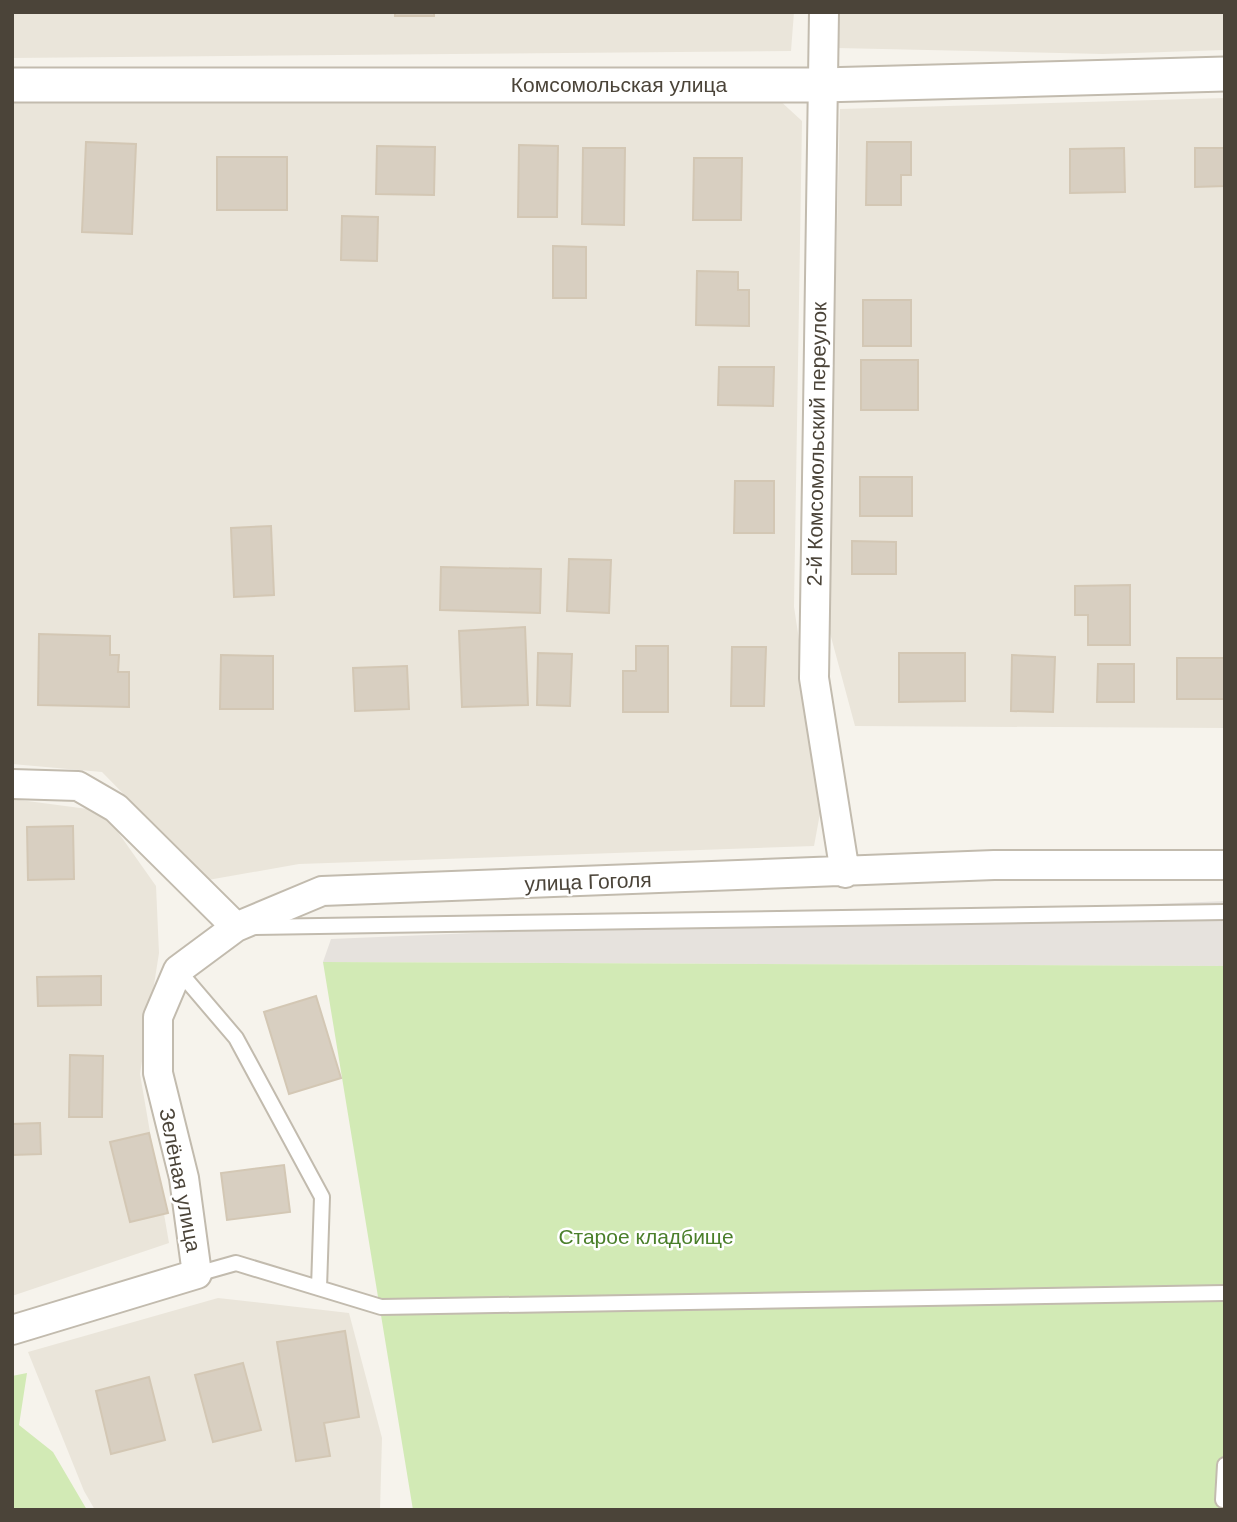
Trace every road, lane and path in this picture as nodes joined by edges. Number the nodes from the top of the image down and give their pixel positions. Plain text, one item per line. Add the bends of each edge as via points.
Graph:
1 (824, 12) edge
2 (1225, 74) edge
3 (12, 85) edge
4 (822, 85) junction
5 (12, 784) edge
6 (1225, 865) edge
7 (845, 873) junction
8 (1225, 912) edge
9 (236, 927) junction
10 (178, 970) junction
11 (197, 1275) junction
12 (319, 1288) junction
13 (1225, 1293) edge
14 (12, 1329) edge
15 (1225, 1465) edge
16 (1223, 1500) edge

1 - 4 street, 2-й Комсомольский переулок
2 - 4 street, Комсомольская улица
3 - 4 street, Комсомольская улица
4 - 7 street, 2-й Комсомольский переулок via 814,678
5 - 9 street via 78,786 116,808
6 - 7 street, улица Гоголя via 994,865
7 - 9 street, улица Гоголя via 322,891
8 - 9 lane
9 - 10 street
10 - 11 street, Зелёная улица via 158,1017 158,1073 184,1178
10 - 12 lane via 236,1038 322,1197
11 - 12 lane via 236,1263
11 - 14 street, Зелёная улица
12 - 13 lane via 381,1307
15 - 16 lane

